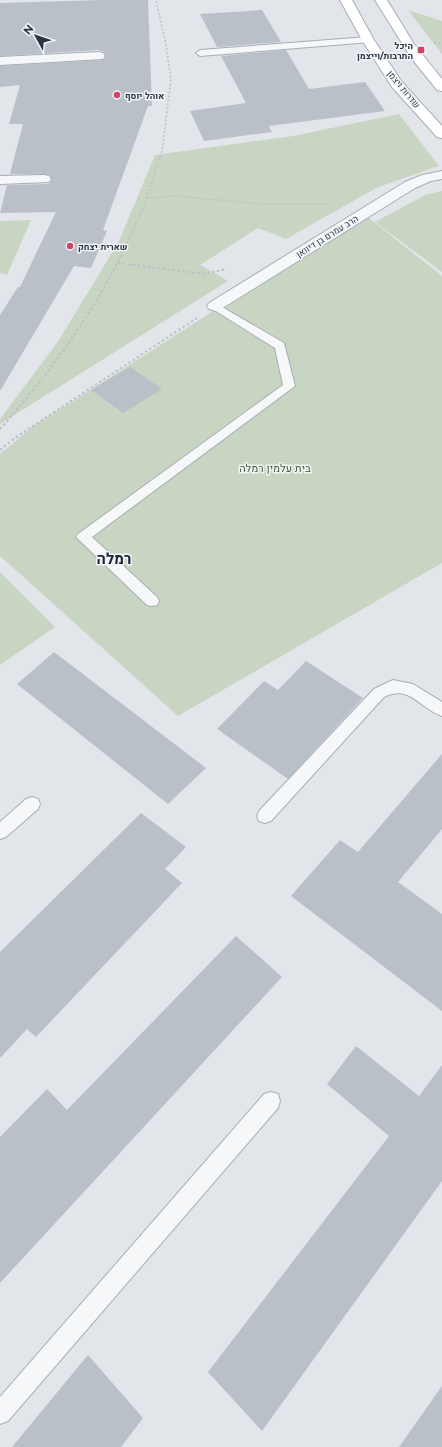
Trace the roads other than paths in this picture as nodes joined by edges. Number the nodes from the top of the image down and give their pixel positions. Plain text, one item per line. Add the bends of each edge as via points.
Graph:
1 (346, 0) edge
2 (381, 0) edge
3 (368, 40) junction
4 (200, 53) dead end
5 (99, 56) dead end
6 (0, 62) edge
7 (442, 87) edge
8 (442, 134) edge
9 (442, 175) edge
10 (44, 179) dead end
11 (0, 180) edge
12 (215, 306) joint
13 (152, 601) dead end
14 (442, 710) edge
15 (32, 804) dead end
16 (265, 816) dead end
17 (0, 832) edge
18 (271, 1101) dead end
19 (0, 1413) edge

1 - 3 main road, שדרות ויצמן
2 - 7 main road via 408,46
3 - 4 lane
3 - 8 main road, שדרות ויצמן via 397,84
5 - 6 street
9 - 12 street, הרב עמרם בן דיוואן via 410,185
10 - 11 street
12 - 13 lane via 280,346 289,386 83,537
14 - 16 lane via 408,688 393,686 379,693
15 - 17 lane
18 - 19 lane

